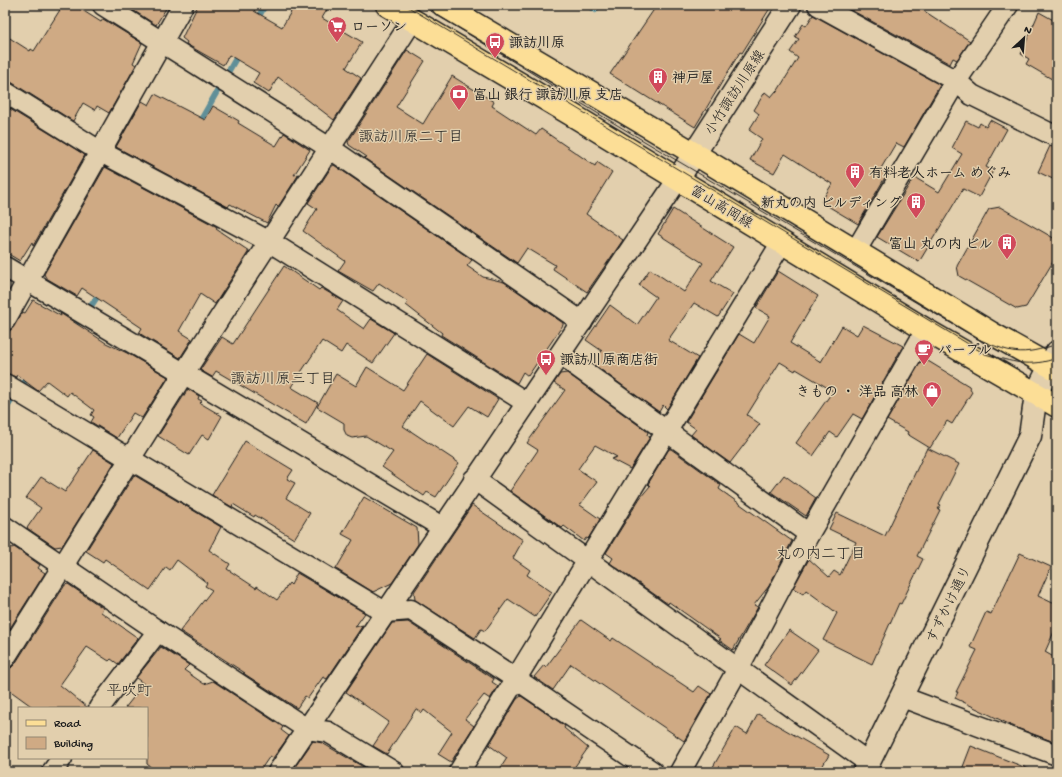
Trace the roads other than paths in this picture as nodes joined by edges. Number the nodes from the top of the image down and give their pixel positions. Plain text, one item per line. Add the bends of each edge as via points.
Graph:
1 (103, 5) edge
2 (183, 5) edge
3 (387, 5) edge
4 (443, 5) edge
5 (790, 5) edge
6 (818, 5) edge
7 (1008, 5) edge
8 (412, 21) junction
9 (162, 42) junction
10 (956, 81) junction
11 (5, 92) edge
12 (1057, 137) edge
13 (331, 149) junction
14 (101, 152) junction
15 (695, 154) junction
16 (678, 180) junction
17 (270, 242) junction
18 (782, 242) junction
19 (855, 252) junction
20 (5, 267) edge
21 (27, 281) junction
22 (5, 320) edge
23 (582, 322) junction
24 (926, 330) junction
25 (561, 355) junction
26 (1055, 363) edge
27 (184, 373) junction
28 (5, 384) edge
29 (1036, 394) junction
30 (527, 403) junction
31 (1057, 406) edge
32 (1057, 411) edge
33 (666, 431) junction
34 (1030, 436) junction
35 (131, 458) junction
36 (474, 479) junction
37 (5, 527) edge
38 (442, 527) junction
39 (809, 534) junction
40 (588, 561) junction
41 (64, 566) junction
42 (385, 612) junction
43 (158, 631) junction
44 (5, 658) edge
45 (738, 669) junction
46 (516, 679) junction
47 (902, 697) junction
48 (100, 707) edge
49 (307, 729) junction
50 (1057, 755) edge
51 (61, 759) edge
52 (867, 767) edge
53 (52, 772) edge
54 (278, 772) edge
55 (394, 772) edge
56 (459, 772) edge
57 (653, 772) edge
58 (680, 772) edge

1 - 9 street
2 - 9 street
3 - 8 main road, 富山高岡線
4 - 15 main road
5 - 15 street, 小竹諏訪川原線
6 - 10 street
7 - 10 street
8 - 13 street
8 - 16 main road, 富山高岡線
9 - 13 street
9 - 14 street
10 - 12 street via 972,95
10 - 19 street
11 - 14 street
13 - 17 street
13 - 23 street
14 - 17 street
14 - 21 street
15 - 16 street, 小竹諏訪川原線
15 - 19 main road
16 - 18 main road, 富山高岡線
16 - 23 street
17 - 27 street
17 - 30 street
18 - 24 main road, 富山高岡線
18 - 33 street
19 - 26 main road
20 - 21 street
21 - 22 street
21 - 27 street
23 - 25 street
24 - 29 main road, 富山高岡線
24 - 39 street
25 - 30 street
25 - 33 street
26 - 29 street
27 - 35 street
27 - 38 street
28 - 35 street
29 - 31 main road, 富山高岡線
29 - 34 street
30 - 36 street
32 - 34 street
33 - 39 street
33 - 40 street
34 - 47 street, すずかけ通り
35 - 41 street
35 - 42 street
36 - 38 street
36 - 40 street
37 - 41 street
38 - 42 street
39 - 45 street
40 - 45 street
40 - 46 street
41 - 43 street
41 - 44 street
42 - 46 street via 411,610
42 - 49 street
43 - 48 street
43 - 49 street
45 - 52 street
45 - 58 street
46 - 56 street
46 - 57 street
47 - 50 street
47 - 52 street, すずかけ通り
49 - 54 street
49 - 55 street via 328,732
51 - 53 street

